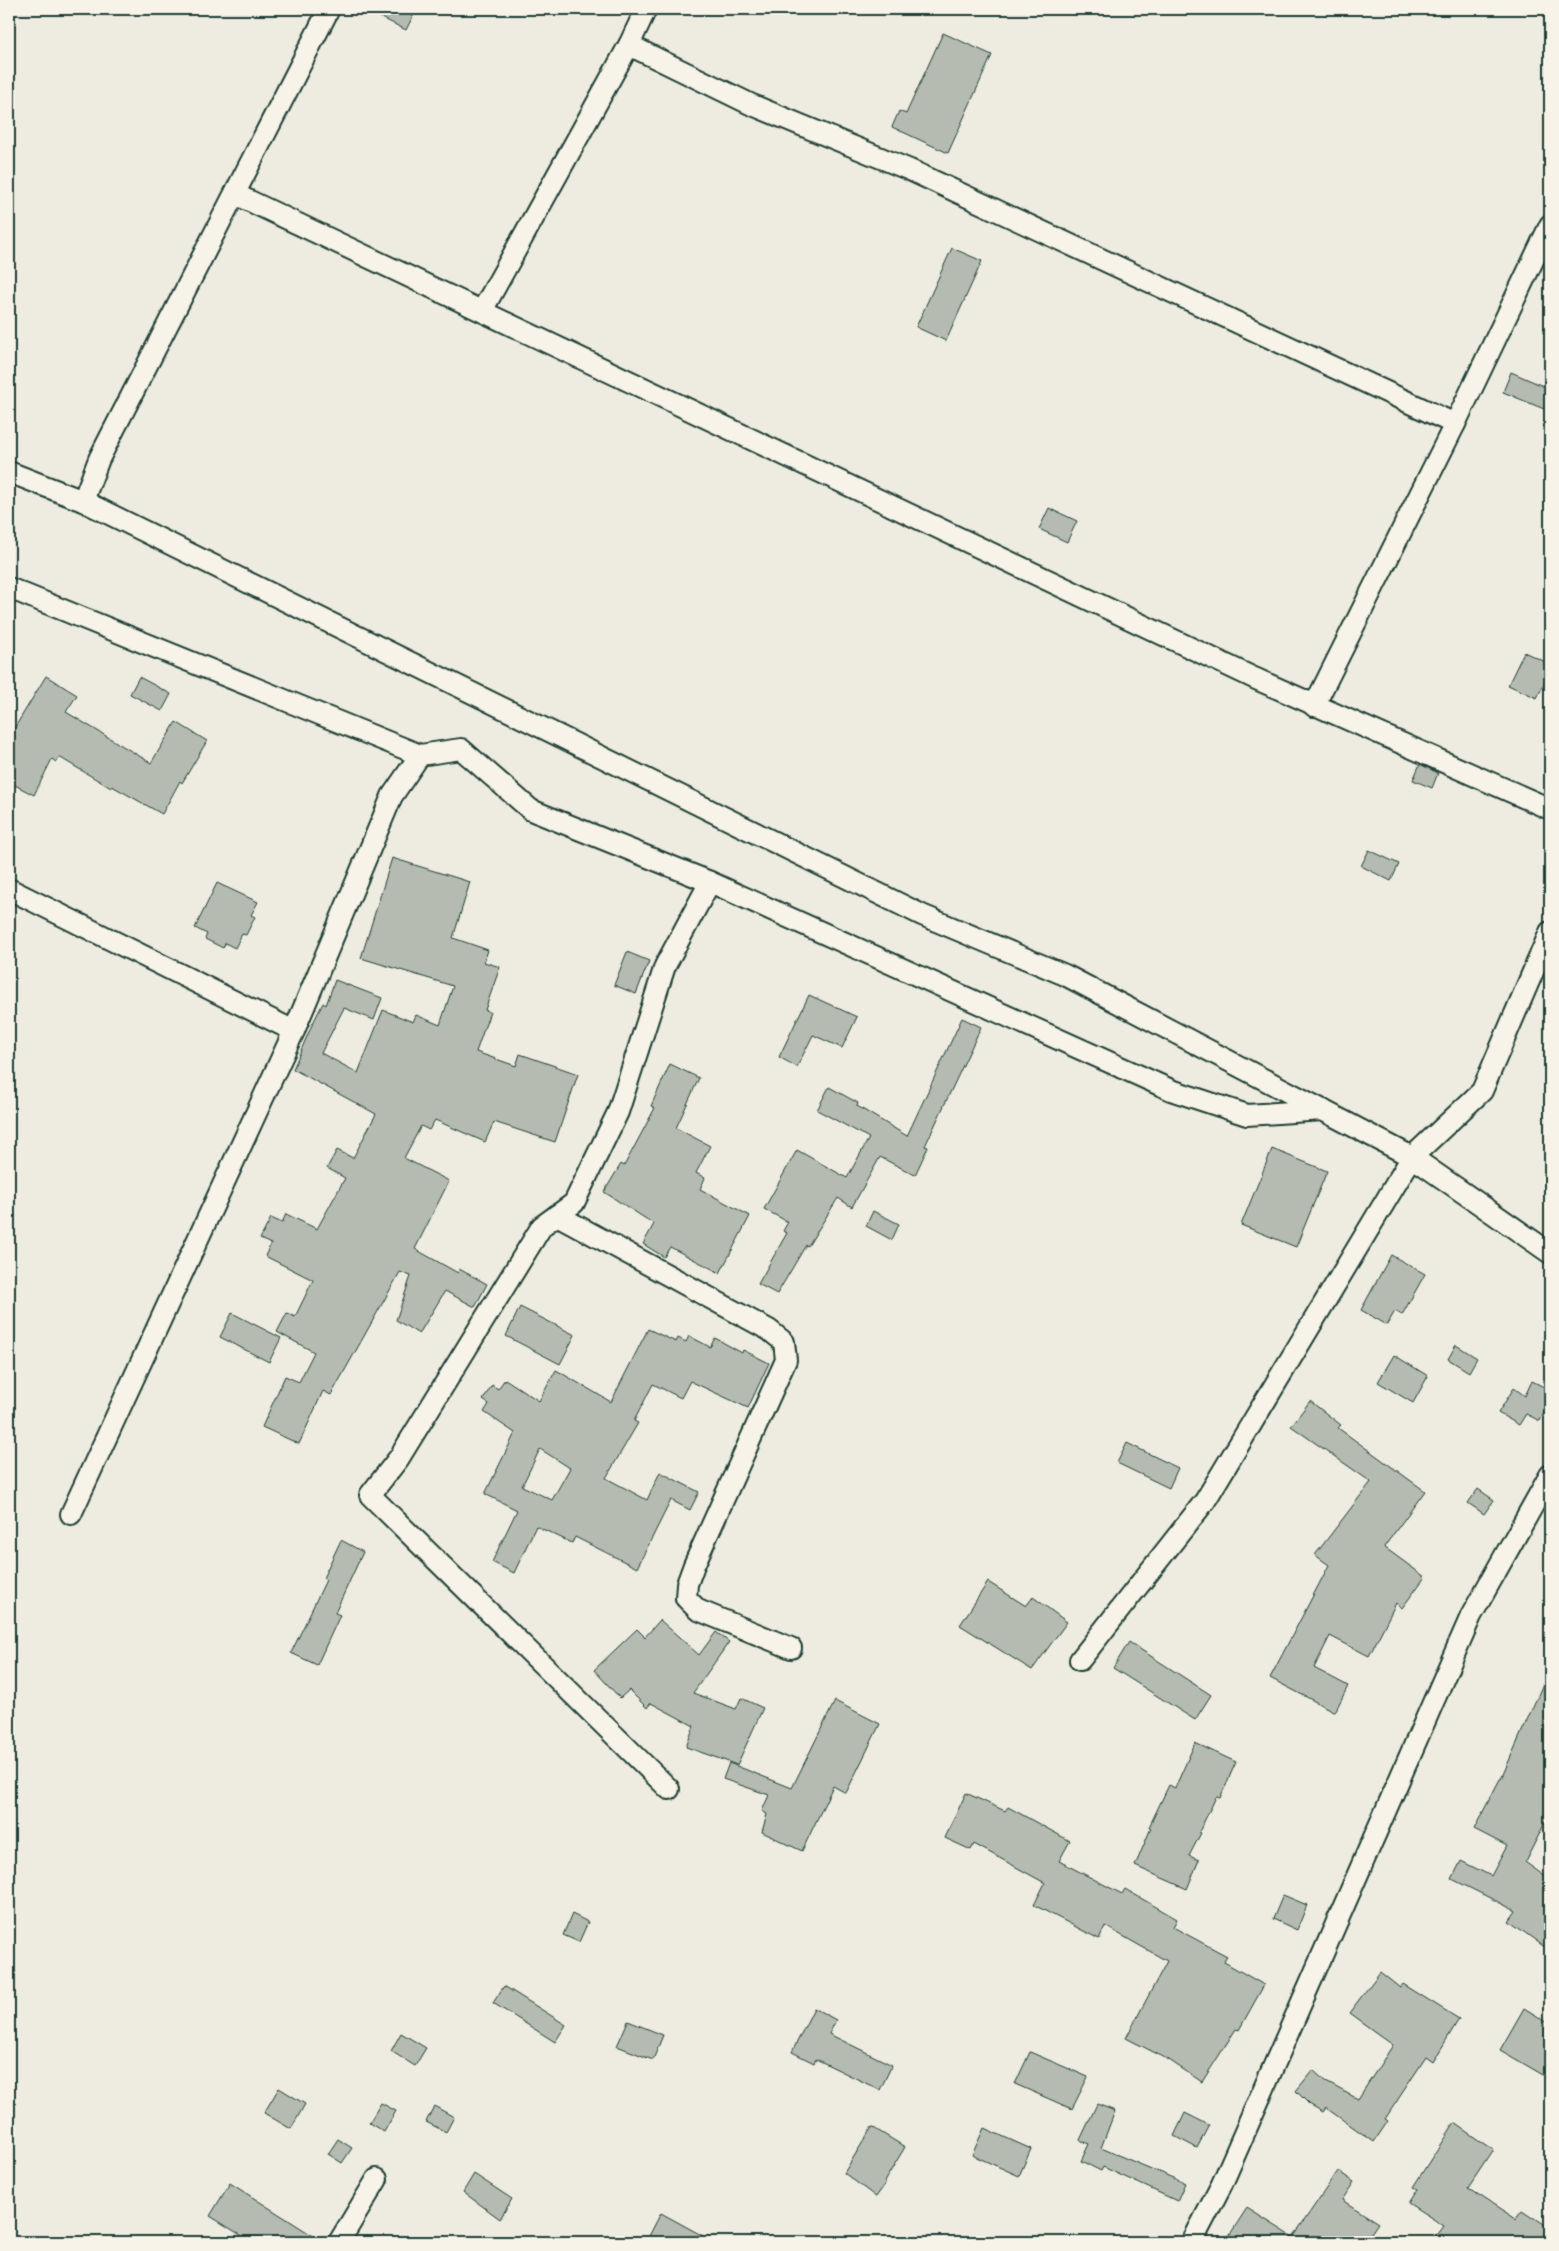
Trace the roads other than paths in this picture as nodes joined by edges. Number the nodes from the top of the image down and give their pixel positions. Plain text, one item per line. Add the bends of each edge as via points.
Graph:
1 (329, 9) edge
2 (646, 9) edge
3 (629, 45) junction
4 (235, 194) junction
5 (1550, 225) edge
6 (482, 310) junction
7 (1455, 424) junction
8 (9, 472) edge
9 (83, 501) junction
10 (9, 588) edge
11 (1314, 706) junction
12 (420, 755) junction
13 (1550, 809) edge
14 (710, 882) junction
15 (9, 889) edge
16 (1550, 932) edge
17 (294, 1031) junction
18 (1323, 1110) junction
19 (1412, 1158) junction
20 (557, 1215) junction
21 (1550, 1253) edge
22 (1550, 1475) edge
23 (71, 1514) dead end
24 (791, 1648) dead end
25 (1080, 1660) dead end
26 (669, 1789) dead end
27 (377, 2179) dead end
28 (338, 2242) edge
29 (1192, 2242) edge

1 - 4 street
2 - 3 street
3 - 6 street
3 - 7 street via 750,104 910,170
4 - 6 street
4 - 9 street via 99,459
5 - 7 street
6 - 11 street
7 - 11 street
8 - 9 street
9 - 18 street via 922,915 1065,976
10 - 12 street
11 - 13 street
12 - 14 street via 461,749 531,810
12 - 17 street via 392,796
14 - 18 street via 1171,1090 1247,1114
14 - 20 street via 665,966 618,1112 574,1203
15 - 17 street
16 - 19 street via 1482,1092
17 - 23 street
18 - 19 street
19 - 21 street
19 - 25 street via 1205,1501
20 - 24 street via 769,1330 784,1342 786,1360 694,1565 686,1598 698,1610
20 - 26 street via 542,1226 399,1458 370,1495
22 - 29 street via 1472,1616 1222,2184
27 - 28 street

